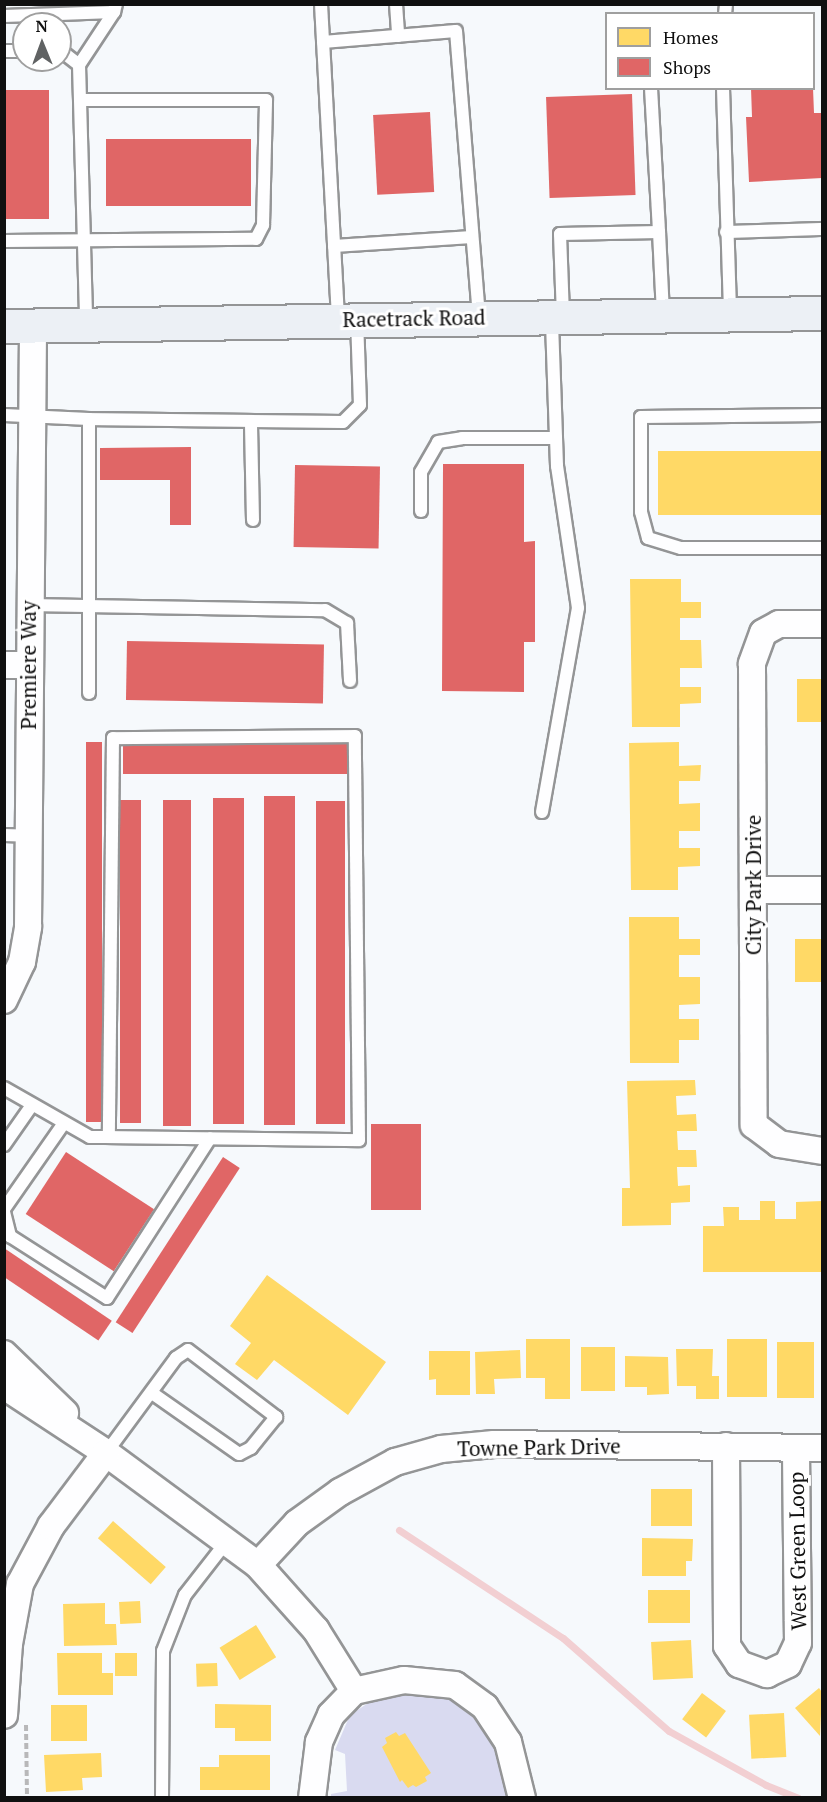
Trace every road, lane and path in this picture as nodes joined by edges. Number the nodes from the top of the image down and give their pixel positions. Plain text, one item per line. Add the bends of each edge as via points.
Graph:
1 (321, 4) edge
2 (396, 4) edge
3 (115, 8) edge
4 (4, 16) edge
5 (398, 36) junction
6 (323, 42) junction
7 (72, 59) edge
8 (79, 65) junction
9 (651, 90) edge
10 (723, 90) edge
11 (82, 100) junction
12 (822, 229) edge
13 (659, 232) junction
14 (726, 232) junction
15 (472, 237) junction
16 (4, 241) edge
17 (83, 241) junction
18 (334, 246) junction
19 (730, 313) junction
20 (822, 313) edge
21 (663, 314) junction
22 (557, 316) junction
23 (479, 317) junction
24 (348, 319) junction
25 (86, 324) junction
26 (19, 325) edge
27 (4, 415) edge
28 (31, 416) junction
29 (822, 416) edge
30 (89, 419) junction
31 (251, 421) junction
32 (556, 438) junction
33 (421, 510) dead end
34 (253, 520) dead end
35 (822, 548) edge
36 (28, 605) junction
37 (88, 605) junction
38 (822, 624) edge
39 (16, 665) edge
40 (350, 681) dead end
41 (88, 693) dead end
42 (542, 812) dead end
43 (16, 836) edge
44 (753, 890) junction
45 (822, 890) edge
46 (4, 1000) edge
47 (4, 1088) edge
48 (32, 1105) junction
49 (64, 1123) junction
50 (109, 1137) junction
51 (210, 1138) junction
52 (4, 1145) edge
53 (822, 1151) edge
54 (4, 1211) edge
55 (4, 1354) edge
56 (4, 1386) edge
57 (152, 1393) junction
58 (726, 1446) junction
59 (796, 1448) junction
60 (822, 1448) edge
61 (106, 1453) junction
62 (227, 1541) junction
63 (258, 1565) junction
64 (354, 1691) junction
65 (15, 1718) edge
66 (27, 1797) edge
67 (162, 1797) edge
68 (312, 1797) edge
69 (522, 1797) edge

1 - 6 lane
2 - 5 lane
3 - 4 lane
3 - 8 lane
5 - 6 lane
5 - 15 lane via 456,32
6 - 18 lane
7 - 8 lane
8 - 11 lane
9 - 13 lane
10 - 14 lane
11 - 17 lane
11 - 17 lane via 266,100 263,225 256,239
12 - 14 lane
13 - 21 lane
13 - 22 lane via 560,234
14 - 19 lane
15 - 18 lane
15 - 23 lane
16 - 17 lane
17 - 25 lane
18 - 24 lane
19 - 20 street, Racetrack Road
19 - 21 street, Racetrack Road
21 - 22 street, Racetrack Road
22 - 23 street, Racetrack Road
22 - 32 lane
23 - 24 street, Racetrack Road
24 - 25 street, Racetrack Road
24 - 31 lane via 360,405 343,422
25 - 26 street, Racetrack Road
26 - 28 street, Premiere Way
27 - 28 lane
28 - 30 lane
28 - 36 street, Premiere Way
29 - 35 lane via 641,417 641,512 648,538 681,548
30 - 31 lane
30 - 37 lane
31 - 34 lane
32 - 33 lane via 462,438 438,442 421,472
32 - 42 lane via 578,608
36 - 37 lane
36 - 39 street, Premiere Way
37 - 40 lane via 325,610 346,623
37 - 41 lane
38 - 44 street, City Park Drive via 779,624 763,633 752,664
39 - 43 street, Premiere Way
43 - 46 street, Premiere Way via 26,946 16,981
44 - 45 street
44 - 53 street, City Park Drive via 754,1125 779,1144
47 - 48 lane
48 - 49 lane
48 - 52 lane
49 - 50 lane via 90,1137
49 - 54 lane
50 - 51 lane
50 - 51 lane via 113,738 356,736 359,1140
51 - 54 lane via 107,1299 10,1236
55 - 61 street
56 - 61 street
57 - 57 lane via 232,1452 245,1453 276,1416 188,1350 176,1358
57 - 61 lane
58 - 59 street, Towne Park Drive
58 - 59 street, West Green Loop via 727,1646 739,1664 767,1674 788,1664 798,1643
58 - 63 street, Towne Park Drive via 494,1444 441,1449 395,1462 340,1492 297,1523
59 - 60 street, Towne Park Drive
61 - 62 street
61 - 65 street via 51,1526 20,1584 9,1644
62 - 63 street
62 - 67 lane via 185,1595 163,1651
63 - 64 street via 316,1630
64 - 68 street via 331,1715 319,1742
64 - 69 street via 404,1680 455,1685 485,1707 508,1742
65 - 66 path

